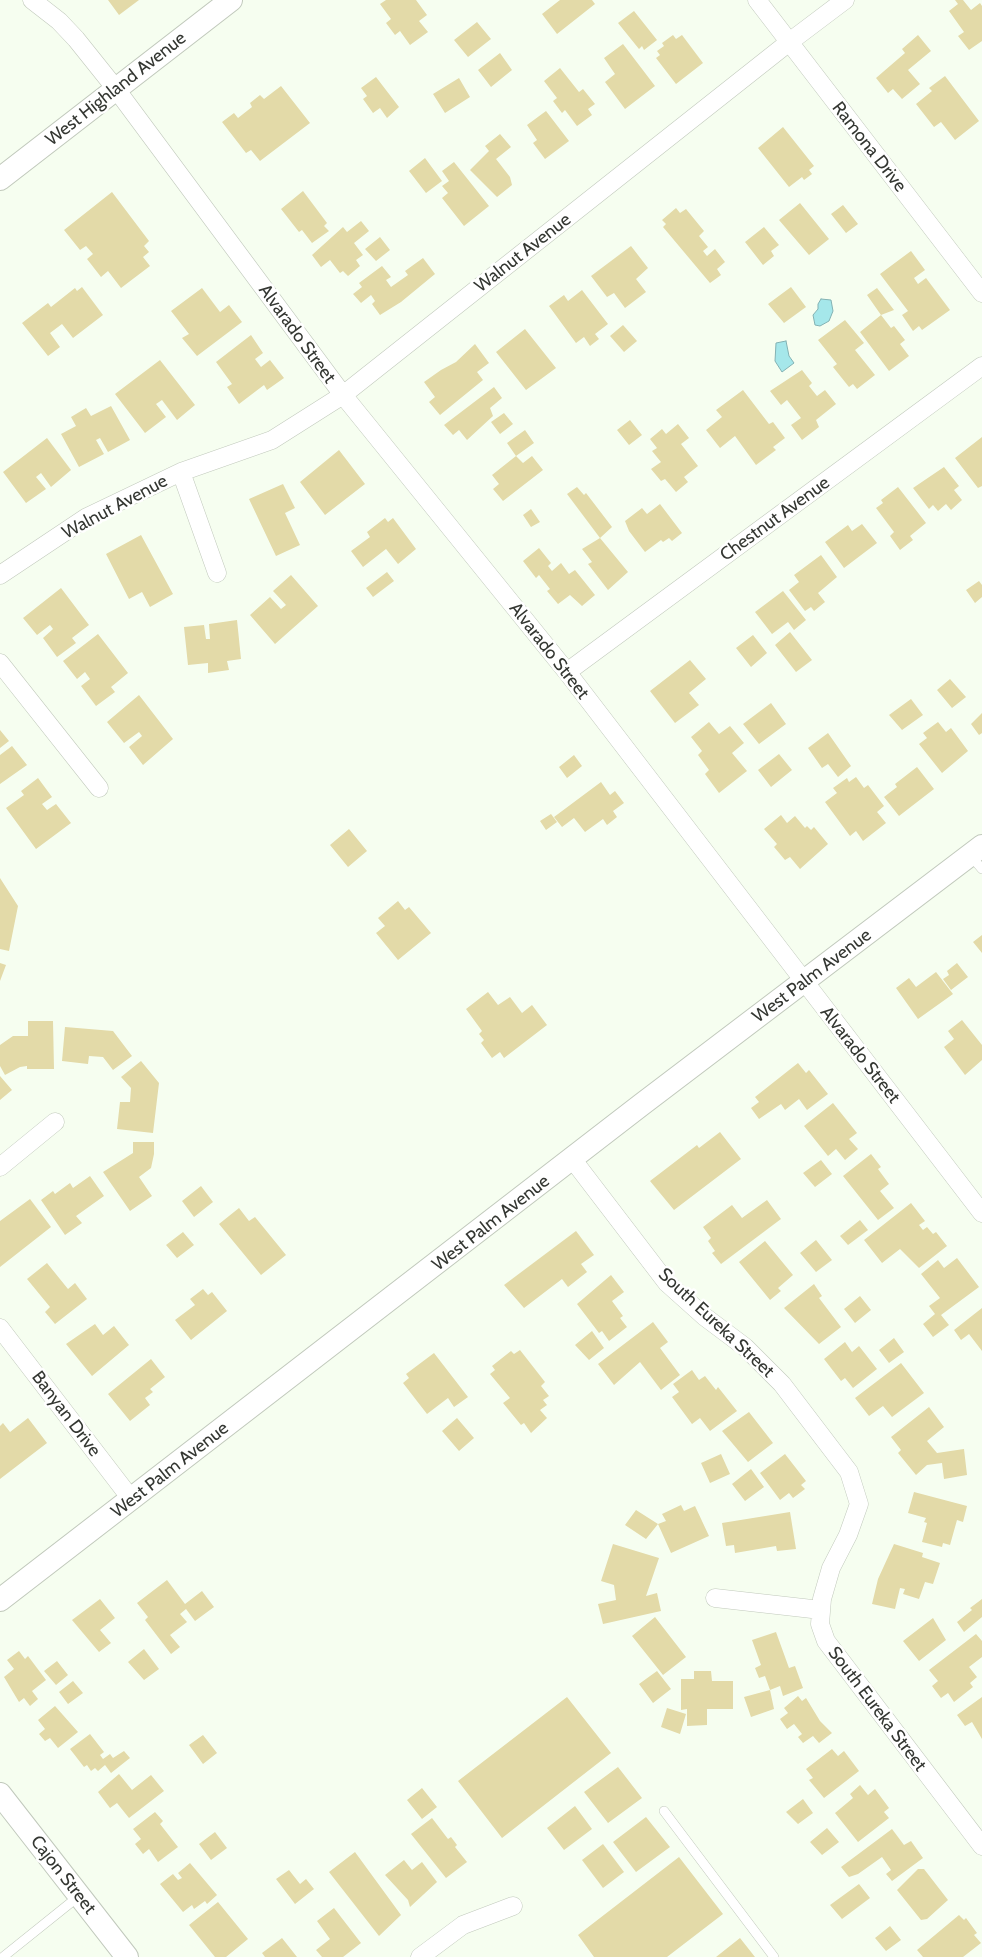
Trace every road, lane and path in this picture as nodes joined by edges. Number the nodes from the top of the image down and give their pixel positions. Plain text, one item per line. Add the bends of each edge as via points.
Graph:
1 (32, 0) edge
2 (232, 0) edge
3 (757, 0) edge
4 (846, 0) edge
5 (788, 42) junction
6 (116, 89) junction
7 (0, 179) edge
8 (982, 294) edge
9 (982, 366) edge
10 (343, 395) junction
11 (181, 472) junction
12 (217, 573) dead end
13 (0, 575) edge
14 (0, 663) edge
15 (567, 672) junction
16 (99, 788) dead end
17 (978, 857) edge
18 (803, 982) junction
19 (55, 1122) dead end
20 (573, 1160) junction
21 (0, 1167) edge
22 (982, 1213) edge
23 (0, 1328) edge
24 (132, 1500) junction
25 (715, 1598) dead end
26 (0, 1600) edge
27 (821, 1610) junction
28 (0, 1794) edge
29 (664, 1812) dead end
30 (982, 1846) edge
31 (79, 1896) junction
32 (513, 1906) dead end
33 (3, 1957) edge
34 (126, 1957) edge
35 (420, 1957) edge
36 (774, 1957) edge

1 - 6 street, Alvarado Street via 76,39
2 - 6 street, West Highland Avenue
3 - 5 street, Ramona Drive
4 - 5 street, Walnut Avenue
5 - 8 street, Ramona Drive
5 - 10 street, Walnut Avenue
6 - 7 street, West Highland Avenue
6 - 10 street, Alvarado Street
9 - 15 street, Chestnut Avenue
10 - 11 street, Walnut Avenue via 272,440
10 - 15 street, Alvarado Street
11 - 12 street, Walnut Avenue
11 - 13 street, Walnut Avenue via 87,517
14 - 16 street
15 - 18 street, Alvarado Street
17 - 18 street, West Palm Avenue
18 - 20 street, West Palm Avenue
18 - 22 street, Alvarado Street
19 - 21 street
20 - 24 street, West Palm Avenue
20 - 27 street, South Eureka Street via 667,1282 705,1317 745,1347 782,1384 849,1472 859,1504 831,1568
23 - 24 street, Banyan Drive
24 - 26 street, West Palm Avenue
25 - 27 street
27 - 30 street, South Eureka Street via 820,1624 833,1654
28 - 31 street, Cajon Street
29 - 36 lane
31 - 33 lane
31 - 34 street, Cajon Street
32 - 35 street via 463,1925

